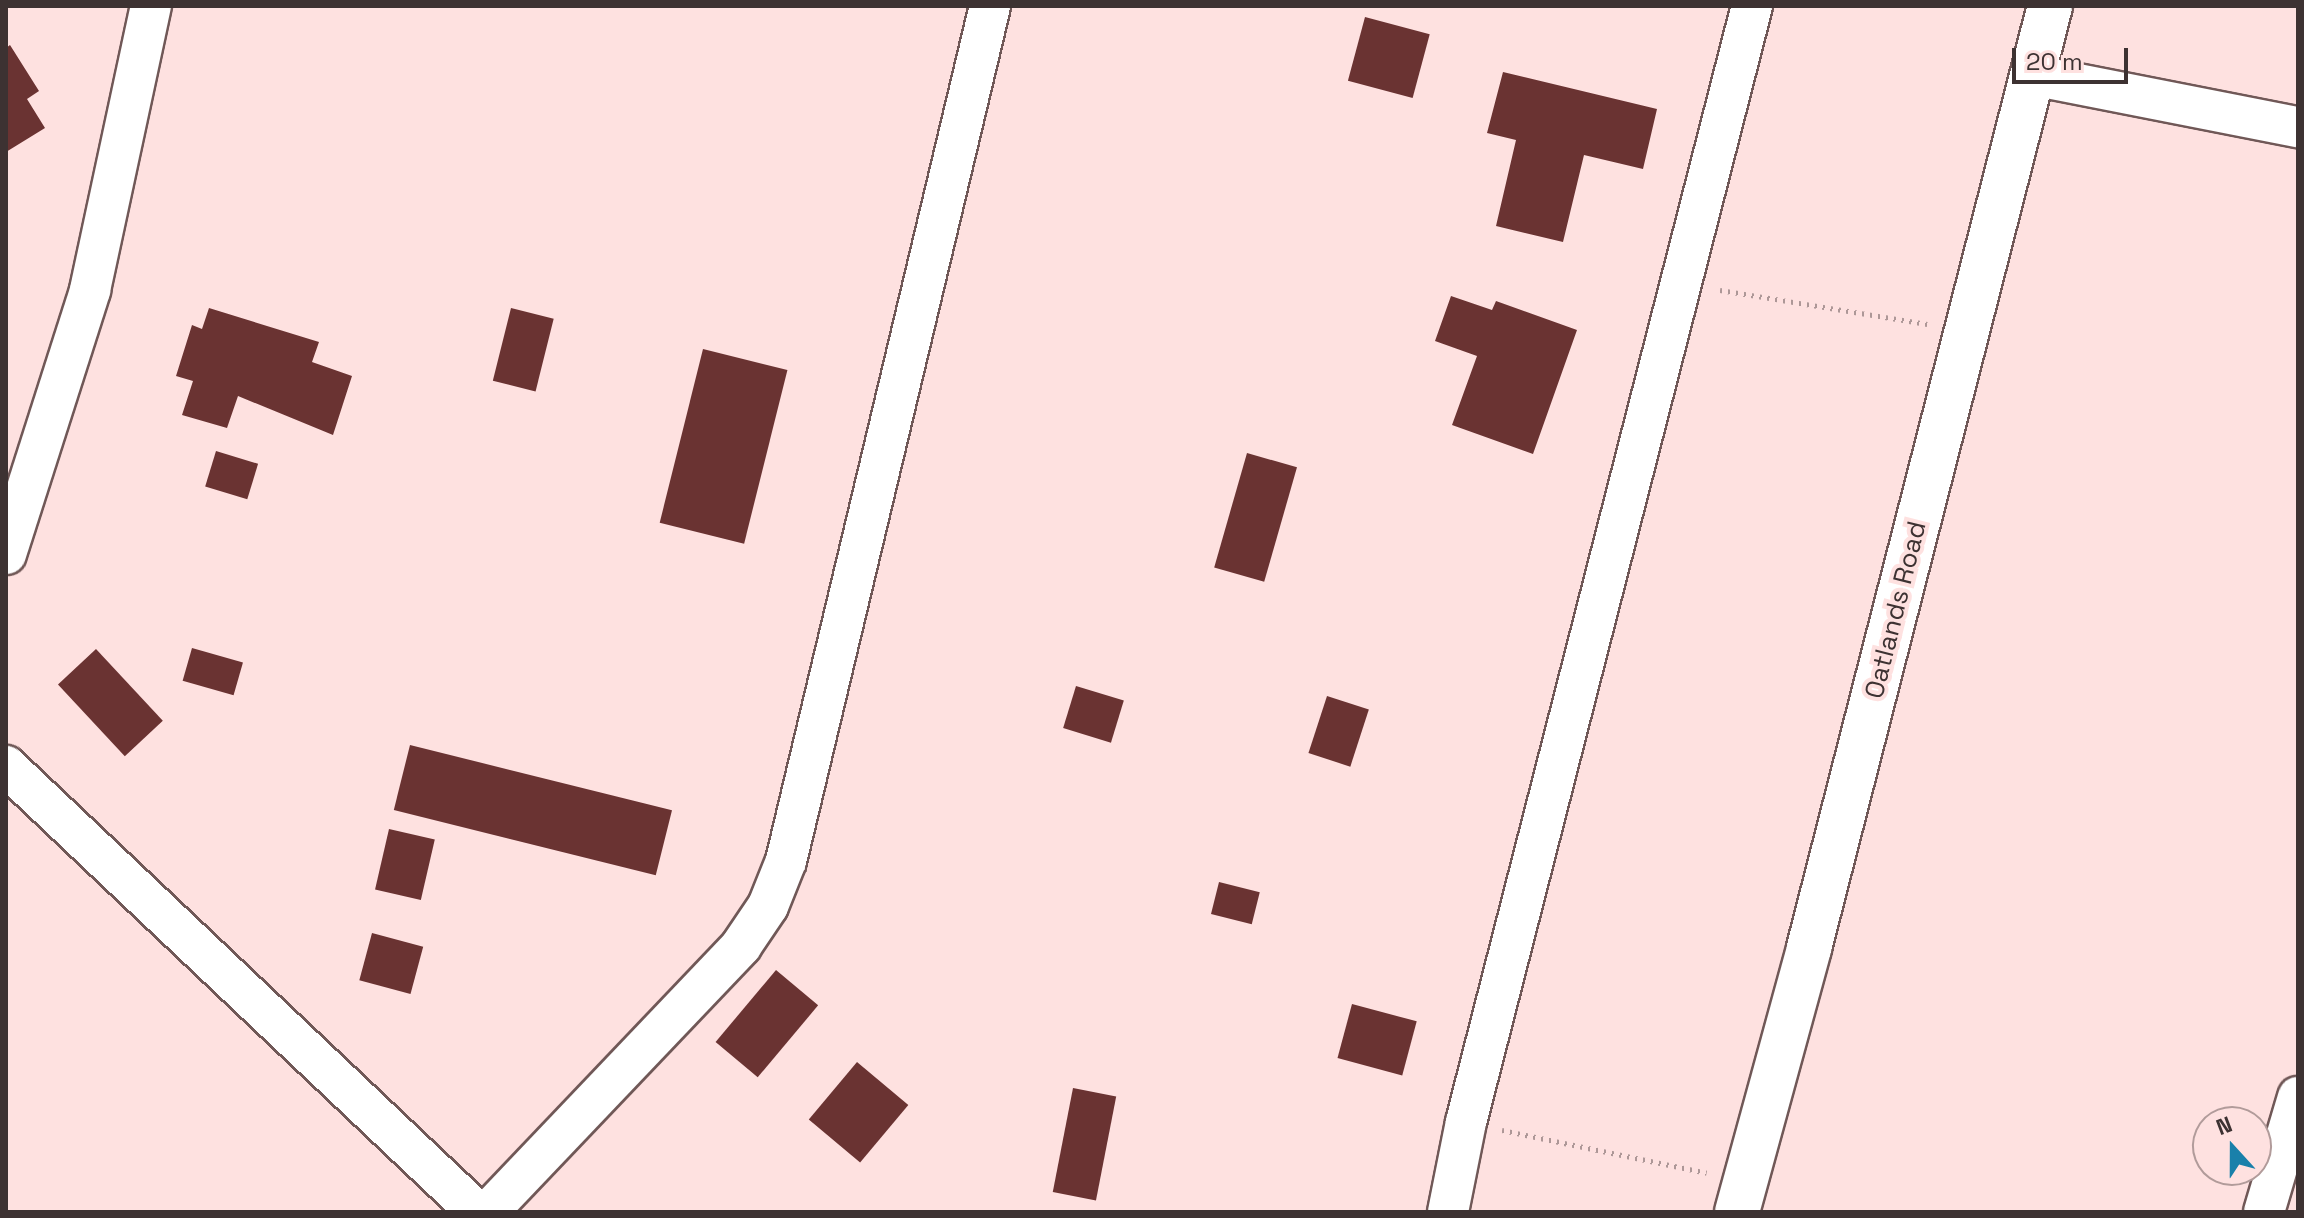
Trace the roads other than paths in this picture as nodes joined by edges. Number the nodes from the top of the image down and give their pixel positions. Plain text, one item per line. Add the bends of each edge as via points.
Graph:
1 (151, 6) edge
2 (990, 6) edge
3 (1752, 6) edge
4 (2050, 6) edge
5 (2032, 75) junction
6 (2298, 127) edge
7 (6, 554) edge
8 (6, 766) edge
9 (2298, 1097) edge
10 (1740, 1196) edge
11 (477, 1212) edge
12 (488, 1212) edge
13 (1448, 1212) edge
14 (2264, 1212) edge

1 - 7 street via 90,290
2 - 12 street via 786,861 768,906 741,946
3 - 13 street via 1466,1122
4 - 5 street, Oatlands Road
5 - 6 street
5 - 10 street, Oatlands Road
8 - 11 street
9 - 14 street

